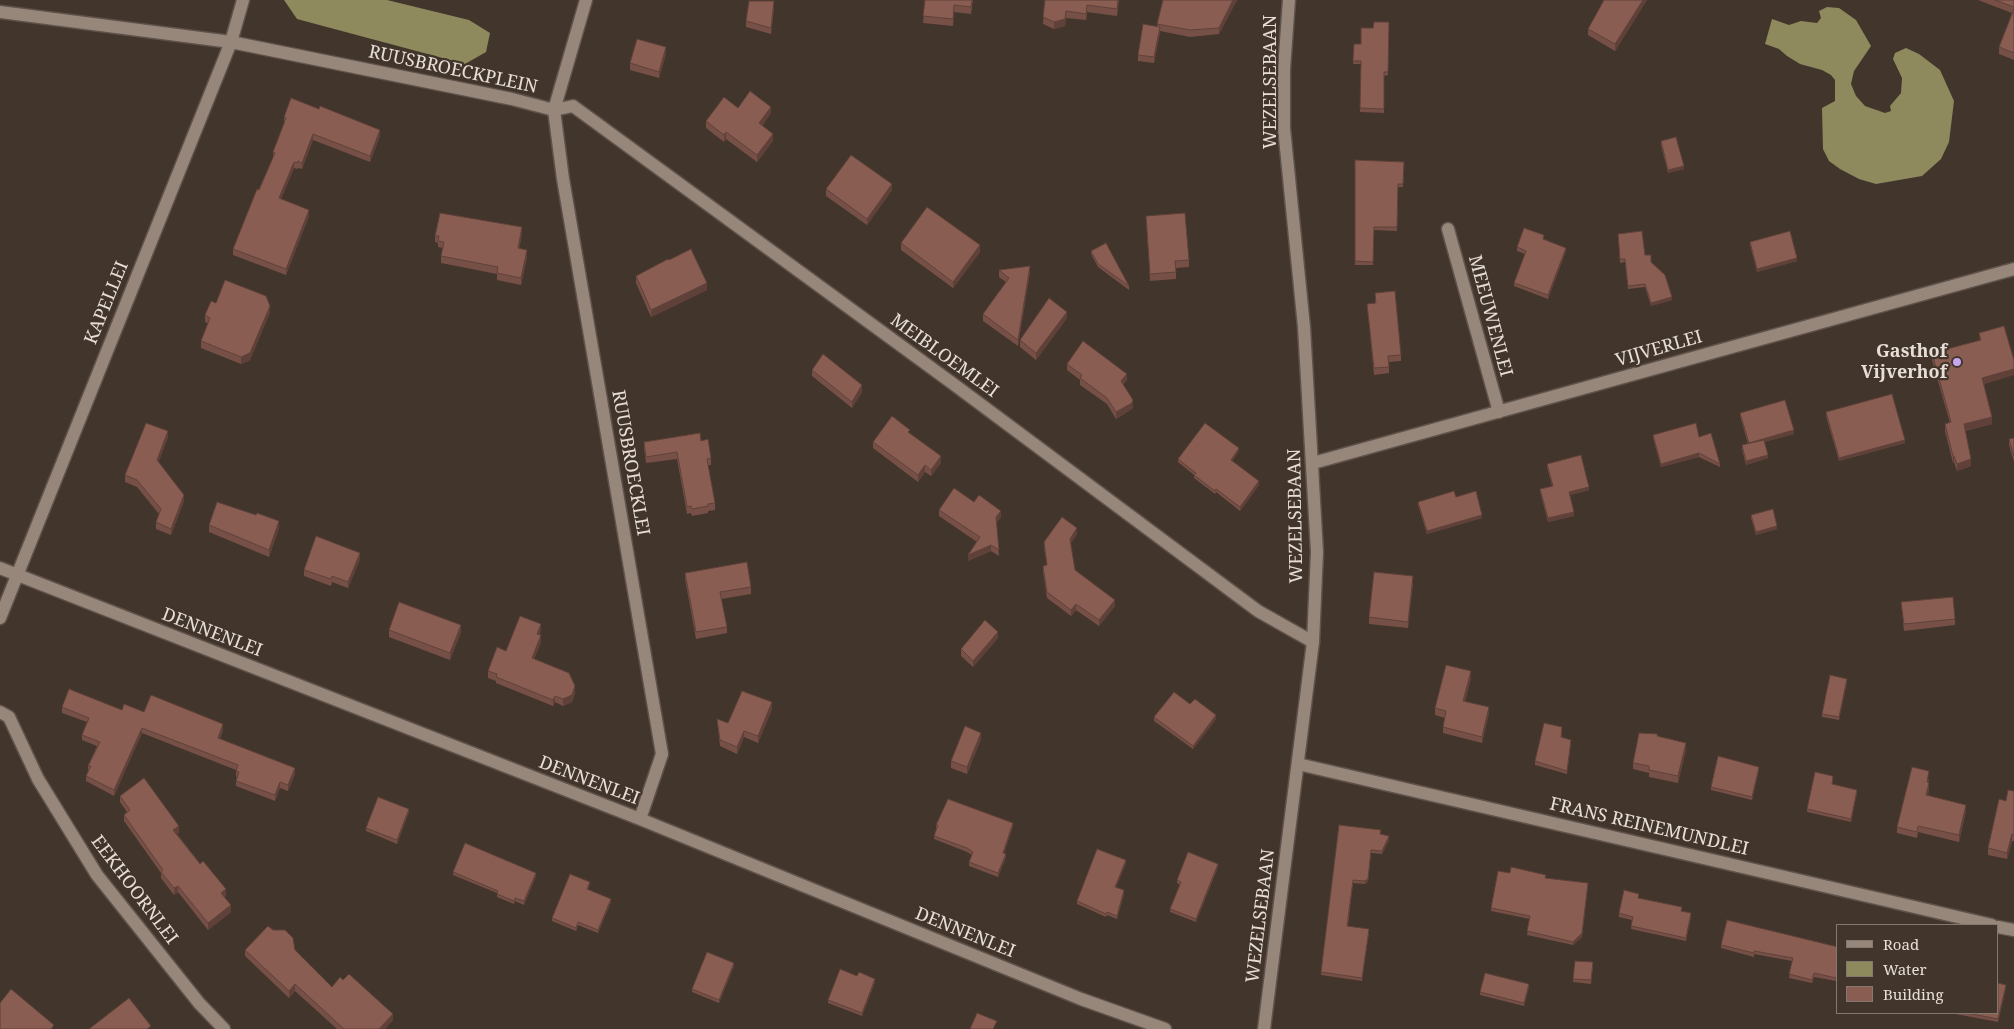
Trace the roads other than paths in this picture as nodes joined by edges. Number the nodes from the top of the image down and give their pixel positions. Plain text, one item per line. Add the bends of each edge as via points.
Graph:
1 (244, 0) edge
2 (586, 0) edge
3 (1289, 0) edge
4 (0, 12) edge
5 (231, 42) junction
6 (554, 110) junction
7 (1448, 229) dead end
8 (2014, 269) edge
9 (1499, 412) junction
10 (1313, 463) junction
11 (0, 568) edge
12 (17, 576) junction
13 (0, 618) edge
14 (1313, 642) junction
15 (0, 712) edge
16 (1298, 764) junction
17 (640, 819) junction
18 (1988, 924) edge
19 (1999, 926) edge
20 (2014, 930) edge
21 (224, 1029) edge
22 (1165, 1029) edge
23 (1264, 1029) edge

1 - 5 street, KAPELLEI
2 - 6 street, RUUSBROECKPLEIN
3 - 10 street, WEZELSEBAAN via 1284,128 1304,327
4 - 5 street, RUUSBROECKPLEIN
5 - 6 street, RUUSBROECKPLEIN
5 - 12 street, KAPELLEI
6 - 14 street, MEIBLOEMLEI via 573,106 1258,611
6 - 17 street, RUUSBROECKLEI via 563,179 662,754
7 - 9 street, MEEUWENLEI
8 - 9 street, VIJVERLEI
9 - 10 street, VIJVERLEI
10 - 14 street, WEZELSEBAAN via 1317,552
11 - 12 street, DENNENLEI
12 - 13 street, KAPELLEI
12 - 17 street, DENNENLEI
14 - 16 street, WEZELSEBAAN
15 - 21 street, EEKHOORNLEI via 9,716 38,779 97,875 199,1003
16 - 18 street, FRANS REINEMUNDLEI
16 - 23 street, WEZELSEBAAN
17 - 22 street, DENNENLEI via 1072,995
19 - 20 street

